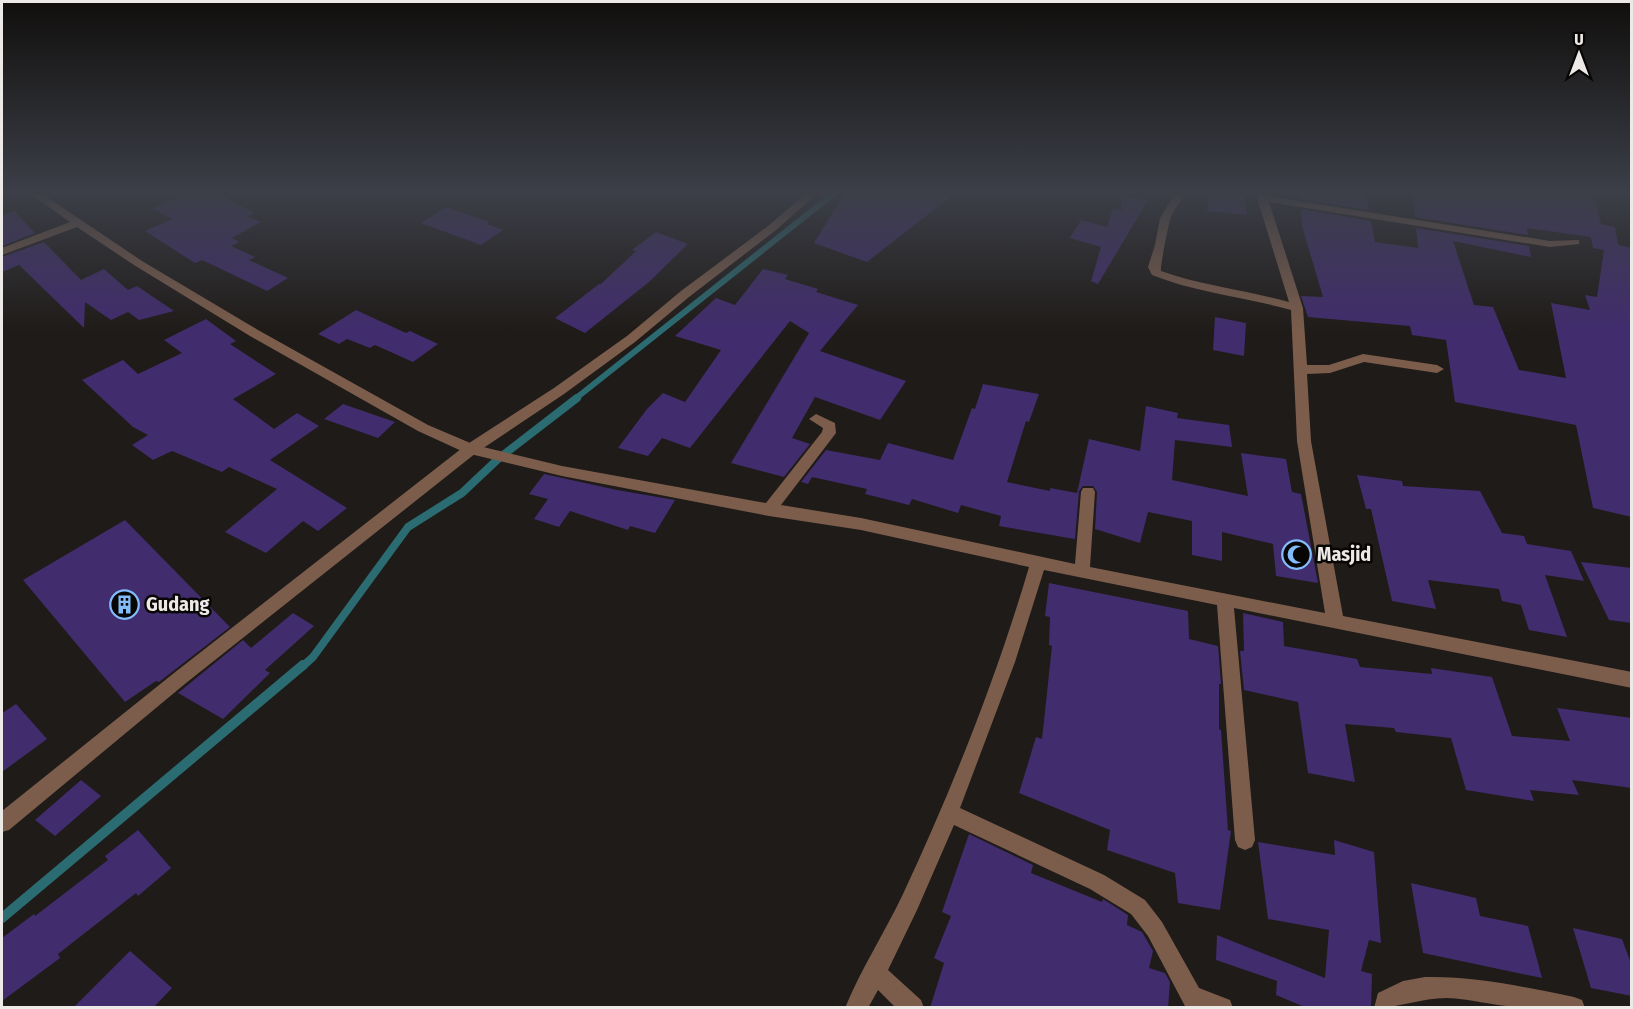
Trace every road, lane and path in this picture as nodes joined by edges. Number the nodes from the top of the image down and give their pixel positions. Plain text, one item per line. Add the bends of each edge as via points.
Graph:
1 (38, 238) edge
2 (102, 238) edge
3 (759, 238) edge
4 (1160, 238) edge
5 (1274, 238) edge
6 (1516, 238) edge
7 (1575, 242) dead end
8 (2, 252) edge
9 (1297, 308) junction
10 (1437, 369) dead end
11 (1300, 370) junction
12 (816, 419) dead end
13 (471, 449) junction
14 (1088, 492) dead end
15 (769, 510) junction
16 (1038, 562) junction
17 (1082, 570) junction
18 (1226, 598) junction
19 (1335, 620) junction
20 (1632, 680) edge
21 (950, 813) junction
22 (2, 823) edge
23 (1245, 840) dead end
24 (876, 973) junction
25 (1195, 1002) edge
26 (856, 1008) edge
27 (913, 1008) edge
28 (1222, 1008) edge
29 (1385, 1008) edge
30 (1574, 1008) edge

1 - 8 street
2 - 13 street via 332,378 423,428
3 - 13 street via 632,339
4 - 9 street via 1156,273 1188,285
5 - 9 street
6 - 7 street via 1550,244
9 - 11 street
10 - 11 street via 1363,358 1330,369
11 - 19 street via 1304,441
12 - 15 street via 830,426 830,433
13 - 15 street via 562,471
13 - 22 street
14 - 17 street
15 - 16 street via 861,524
16 - 17 street
16 - 21 street via 1024,613
17 - 18 street
18 - 19 street
18 - 23 street
19 - 20 street
21 - 24 street
21 - 25 street via 1049,858 1138,906
24 - 26 street
24 - 27 street
25 - 28 street
29 - 30 street via 1386,1001 1395,993 1440,987

